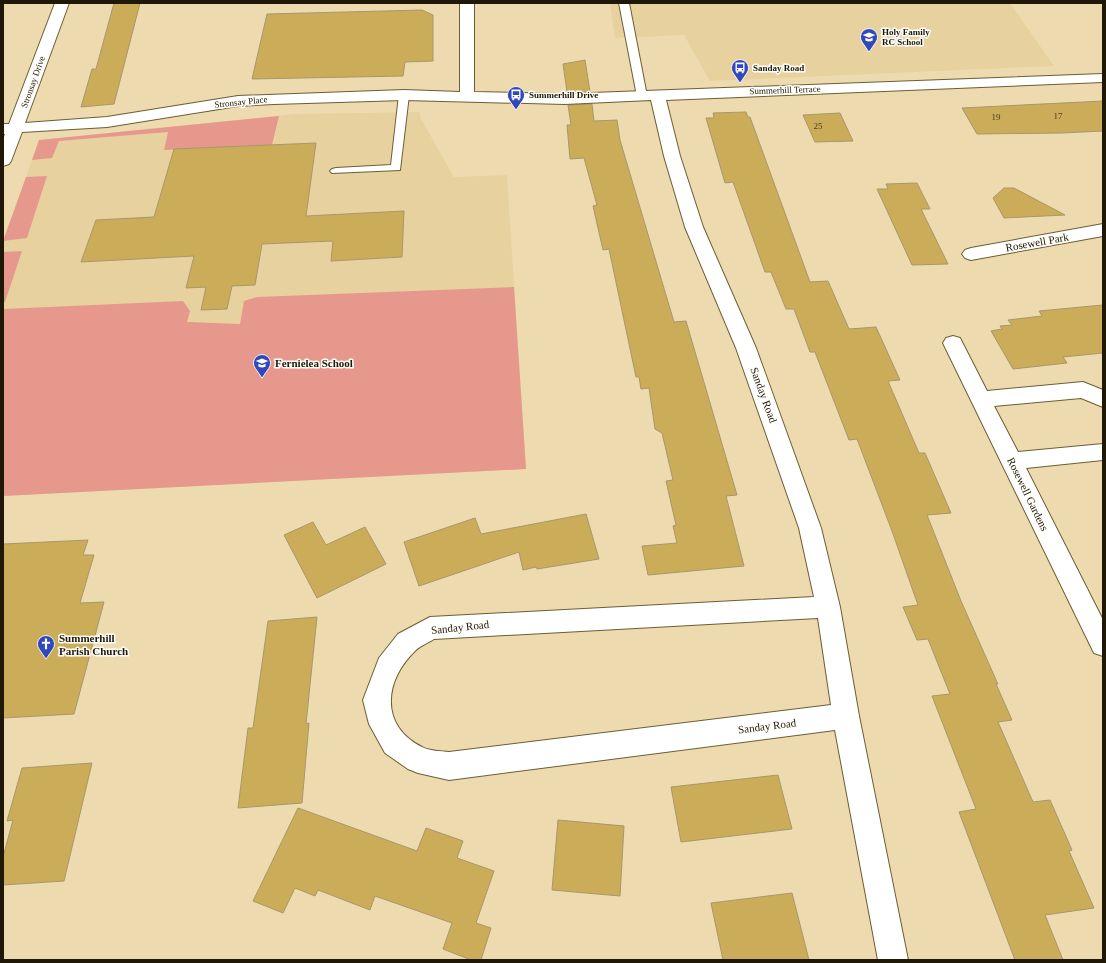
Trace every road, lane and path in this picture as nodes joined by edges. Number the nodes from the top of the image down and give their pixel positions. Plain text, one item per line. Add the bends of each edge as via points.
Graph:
1 (62, 3) edge
2 (467, 3) edge
3 (624, 3) edge
4 (1103, 78) edge
5 (404, 95) junction
6 (467, 96) junction
7 (649, 96) junction
8 (10, 129) edge
9 (3, 161) edge
10 (336, 171) dead end
11 (1103, 230) edge
12 (971, 254) dead end
13 (953, 343) dead end
14 (981, 399) junction
15 (1103, 399) edge
16 (1103, 452) edge
17 (1013, 461) junction
18 (828, 607) junction
19 (1103, 644) edge
20 (846, 716) junction
21 (893, 960) edge

1 - 8 street, Stronsay Drive
2 - 6 street
3 - 7 lane
4 - 7 street, Summerhill Terrace
5 - 6 street, Stronsay Place
5 - 8 street, Stronsay Place via 238,101 108,122
5 - 10 lane via 396,168
6 - 7 street, Summerhill Terrace via 565,99
7 - 18 street, Sanday Road via 672,156 694,227 749,355 810,528
8 - 9 street, Stronsay Drive
11 - 12 street, Rosewell Park
13 - 14 street, Rosewell Gardens
14 - 15 street via 1083,390
14 - 17 street, Rosewell Gardens
16 - 17 street
17 - 19 street, Rosewell Gardens
18 - 20 street, Sanday Road
18 - 20 street, Sanday Road via 430,628 407,642 388,666 376,700 382,724 394,744 418,760 449,766
20 - 21 street, Sanday Road

